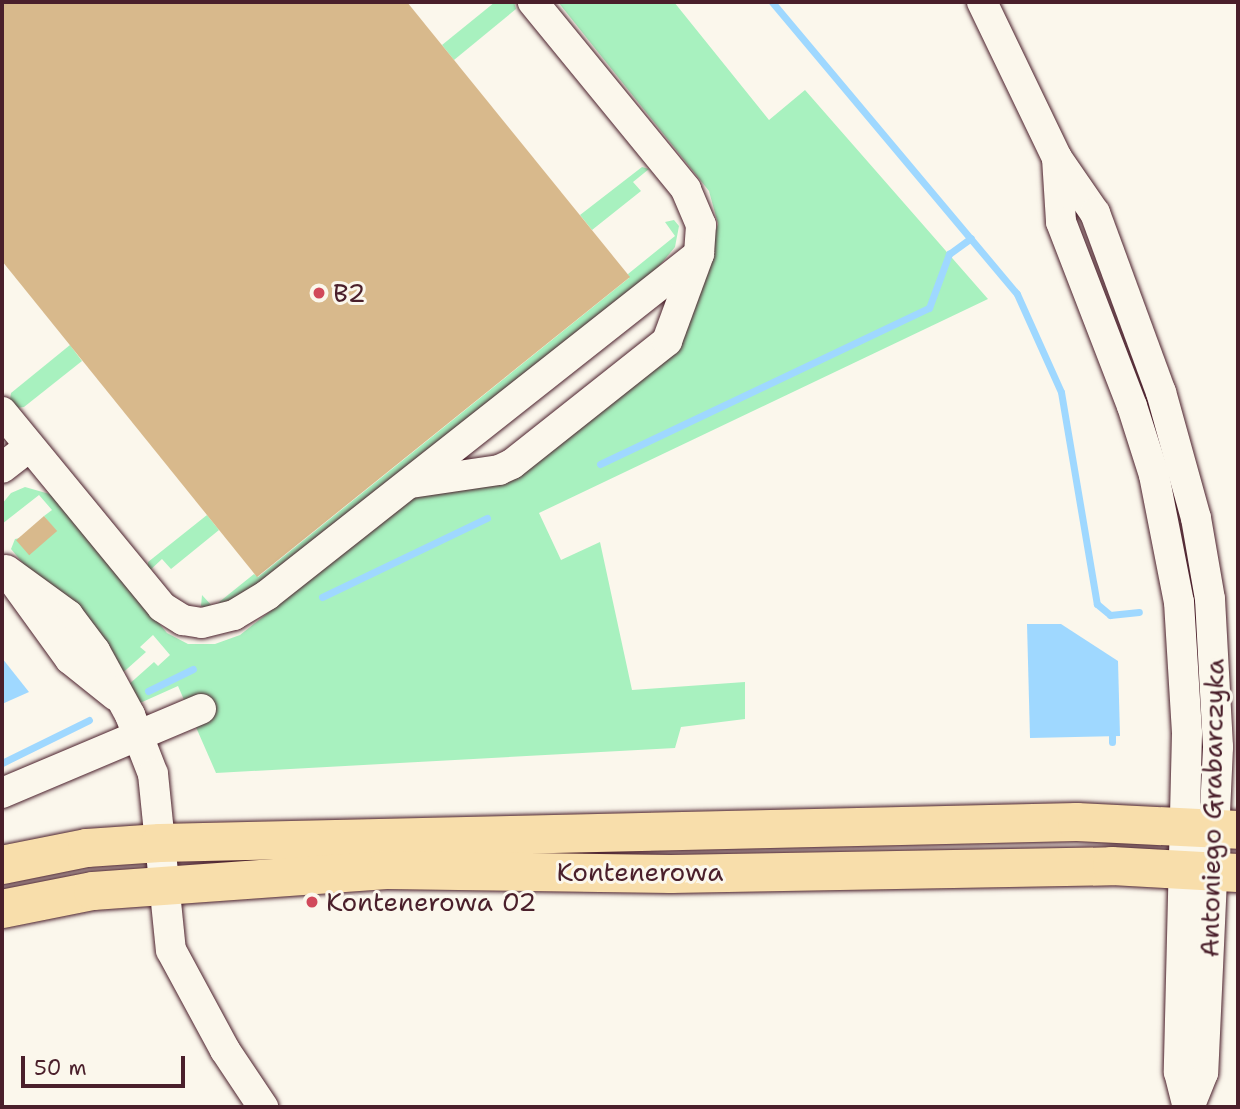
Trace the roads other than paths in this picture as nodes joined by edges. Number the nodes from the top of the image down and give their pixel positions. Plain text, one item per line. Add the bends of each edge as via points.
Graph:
1 (533, 2) edge
2 (982, 2) edge
3 (699, 254) junction
4 (2, 412) edge
5 (30, 447) junction
6 (2, 468) edge
7 (411, 483) junction
8 (4, 568) edge
9 (201, 709) dead end
10 (141, 736) junction
11 (2, 793) edge
12 (1213, 827) edge
13 (160, 843) junction
14 (2, 865) edge
15 (1212, 871) edge
16 (162, 884) junction
17 (2, 909) edge
18 (263, 1107) edge
19 (1188, 1107) edge

1 - 3 street via 686,189 701,225
2 - 12 street, Antoniego Grabarczyka via 1057,158 1061,222 1132,407 1169,544 1186,677
3 - 7 street
3 - 7 street via 667,341 512,464
4 - 5 street
5 - 6 street
5 - 7 street via 162,607 183,620 202,623 234,615 267,595
8 - 10 street via 68,615 100,658
9 - 10 street
10 - 11 street
10 - 13 street via 153,774
12 - 13 main road, Kontenerowa via 1077,822
12 - 15 street, Antoniego Grabarczyka
13 - 14 main road, Kontenerowa via 87,848
13 - 16 street
15 - 16 main road, Kontenerowa via 1008,866 615,874 386,870
15 - 19 street, Antoniego Grabarczyka via 1179,1072
16 - 17 main road, Kontenerowa via 93,891
16 - 18 street via 171,950 225,1050

